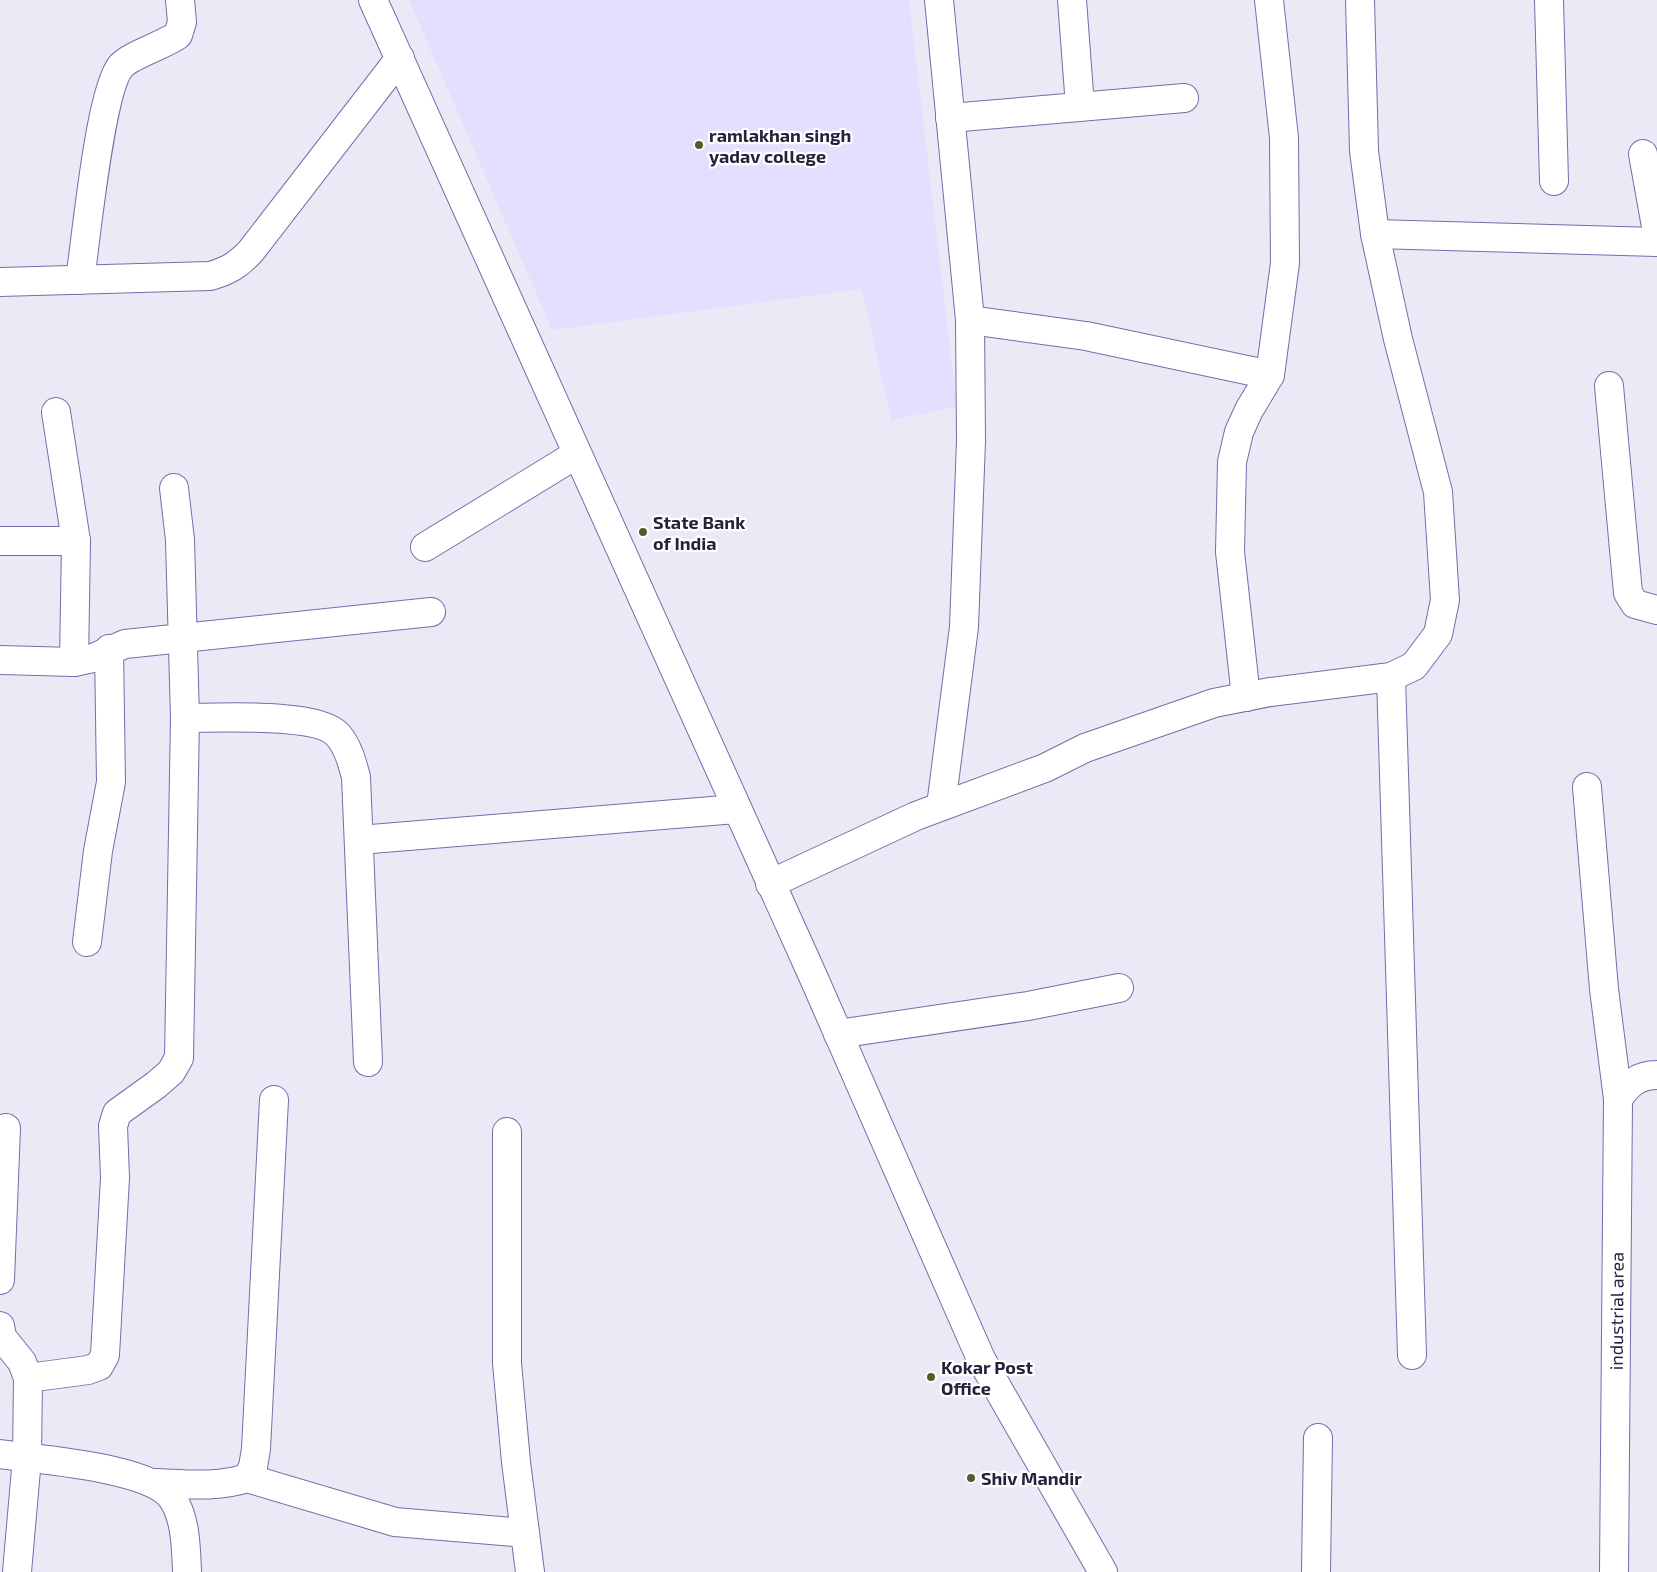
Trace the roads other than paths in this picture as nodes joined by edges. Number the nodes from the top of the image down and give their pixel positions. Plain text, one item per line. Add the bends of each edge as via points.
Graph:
1 (180, 0) edge
2 (373, 0) edge
3 (938, 0) edge
4 (1072, 0) edge
5 (1269, 0) edge
6 (1360, 0) edge
7 (1549, 0) edge
8 (400, 58) junction
9 (1184, 98) dead end
10 (1080, 106) junction
11 (950, 118) junction
12 (1643, 154) dead end
13 (1554, 181) dead end
14 (1657, 232) edge
15 (1375, 234) junction
16 (1657, 242) edge
17 (80, 280) junction
18 (0, 282) edge
19 (970, 320) junction
20 (1270, 374) junction
21 (1609, 386) dead end
22 (56, 412) dead end
23 (576, 454) junction
24 (174, 488) dead end
25 (0, 541) edge
26 (76, 541) junction
27 (425, 547) dead end
28 (1657, 610) edge
29 (431, 612) dead end
30 (182, 637) junction
31 (109, 649) junction
32 (0, 660) edge
33 (74, 662) junction
34 (1391, 677) junction
35 (1246, 697) junction
36 (185, 718) junction
37 (1587, 787) dead end
38 (942, 806) junction
39 (736, 808) junction
40 (359, 840) junction
41 (770, 884) junction
42 (87, 942) dead end
43 (1119, 988) dead end
44 (838, 1034) junction
45 (368, 1062) dead end
46 (1657, 1075) edge
47 (1618, 1099) junction
48 (274, 1100) dead end
49 (6, 1128) dead end
50 (506, 1132) dead end
51 (0, 1280) edge
52 (0, 1326) edge
53 (1412, 1356) dead end
54 (28, 1378) junction
55 (1318, 1438) dead end
56 (0, 1454) edge
57 (27, 1458) junction
58 (247, 1478) junction
59 (155, 1483) junction
60 (525, 1533) junction
61 (17, 1572) edge
62 (186, 1572) edge
63 (530, 1572) edge
64 (1102, 1572) edge
65 (1316, 1572) edge
66 (1614, 1572) edge

1 - 17 street via 182,22 178,35 122,65 111,81
2 - 8 street
3 - 11 street
4 - 10 street
5 - 20 street via 1284,138 1285,254
6 - 15 street via 1364,151
7 - 13 street
8 - 17 street via 250,251 234,267 210,276
8 - 23 street
9 - 10 street
10 - 11 street
11 - 19 street
12 - 14 street
15 - 16 street
15 - 34 street via 1398,339 1438,492 1445,600 1438,634 1414,666
17 - 18 street
19 - 20 street via 1086,336
19 - 38 street via 971,441 964,627
20 - 35 street via 1248,410 1232,462 1230,552
21 - 28 street via 1628,593 1635,604
22 - 26 street
23 - 27 street
23 - 39 street
24 - 30 street via 180,540
25 - 26 street
26 - 33 street
29 - 30 street
30 - 31 street
30 - 36 street
31 - 33 street via 93,658
31 - 42 street via 112,782 98,851
32 - 33 street
34 - 35 street
34 - 53 street
35 - 38 street via 1214,703 1134,730 1085,748 1045,768
36 - 40 street via 281,718 326,726 348,749 356,777
36 - 54 street via 179,1058 171,1072 117,1113 113,1126 115,1178 105,1355 99,1366 88,1370
37 - 47 street, industrial area via 1604,989
38 - 41 street
39 - 40 street
39 - 41 street
40 - 45 street
41 - 44 street
43 - 44 street via 1028,1006
44 - 64 street via 981,1359
46 - 47 street via 1628,1083
47 - 66 street, industrial area
48 - 58 street via 256,1449
49 - 51 street
50 - 60 street via 507,1363
52 - 54 street via 2,1337 22,1362
54 - 57 street
55 - 65 street
56 - 57 street
57 - 59 street via 134,1475
57 - 61 street
58 - 59 street via 213,1485
58 - 60 street via 395,1522
59 - 62 street via 171,1497 181,1516
60 - 63 street

